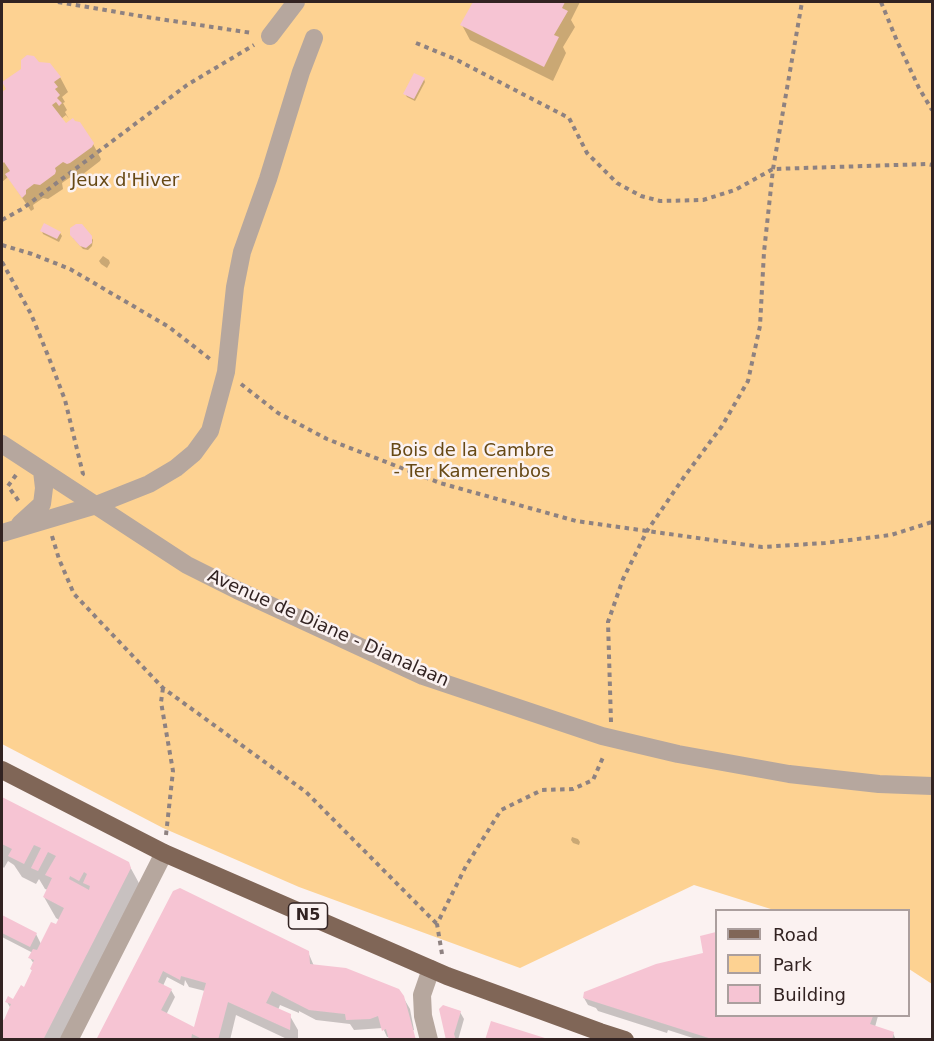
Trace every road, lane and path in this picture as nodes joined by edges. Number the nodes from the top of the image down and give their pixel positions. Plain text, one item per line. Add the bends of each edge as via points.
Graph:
1 (58, 2) edge
2 (296, 2) edge
3 (802, 2) edge
4 (881, 2) edge
5 (270, 36) junction
6 (315, 38) dead end
7 (416, 43) dead end
8 (933, 110) edge
9 (933, 165) edge
10 (773, 169) junction
11 (2, 220) edge
12 (2, 245) edge
13 (2, 262) edge
14 (226, 372) junction
15 (2, 444) edge
16 (35, 466) junction
17 (73, 491) junction
18 (96, 505) junction
19 (32, 514) junction
20 (933, 522) edge
21 (9, 530) edge
22 (647, 531) junction
23 (54, 543) dead end
24 (163, 688) junction
25 (611, 738) junction
26 (2, 770) edge
27 (933, 786) edge
28 (166, 830) dead end
29 (164, 853) junction
30 (437, 924) junction
31 (431, 969) junction
32 (69, 1040) edge
33 (429, 1040) edge
34 (625, 1040) edge

1 - 5 path
2 - 5 street
3 - 10 path
4 - 8 path via 919,88
5 - 11 path via 187,85
6 - 14 street via 242,252
7 - 10 path via 569,118 587,153 617,183 641,196 660,201 704,200 735,190
9 - 10 path
10 - 22 path via 760,326 748,381 722,426
12 - 14 path via 70,268 169,327
13 - 17 path via 32,314 65,400 83,474
14 - 18 street via 210,431 194,453 149,484
14 - 22 path via 278,413 327,439 440,483 576,521
15 - 16 street, Avenue de Diane - Dianalaan
16 - 17 street, Avenue de Diane - Dianalaan
16 - 19 street via 45,488 42,504
16 - 19 path via 8,486
17 - 18 street, Avenue de Diane - Dianalaan
18 - 21 street
18 - 25 street, Avenue de Diane - Dianalaan via 187,565 423,676
19 - 21 street
20 - 22 path via 891,536 762,547
22 - 25 path via 623,579 608,622
23 - 24 path via 74,594
24 - 28 path via 161,702 173,771
24 - 30 path via 306,792
25 - 27 street, Avenue de Diane - Dianalaan via 789,774
25 - 30 path via 593,780 573,789 542,790 501,810 466,866
26 - 29 main road, N5
29 - 31 main road, N5
29 - 32 street
30 - 31 path via 442,954
31 - 33 street via 422,995
31 - 34 main road, N5

